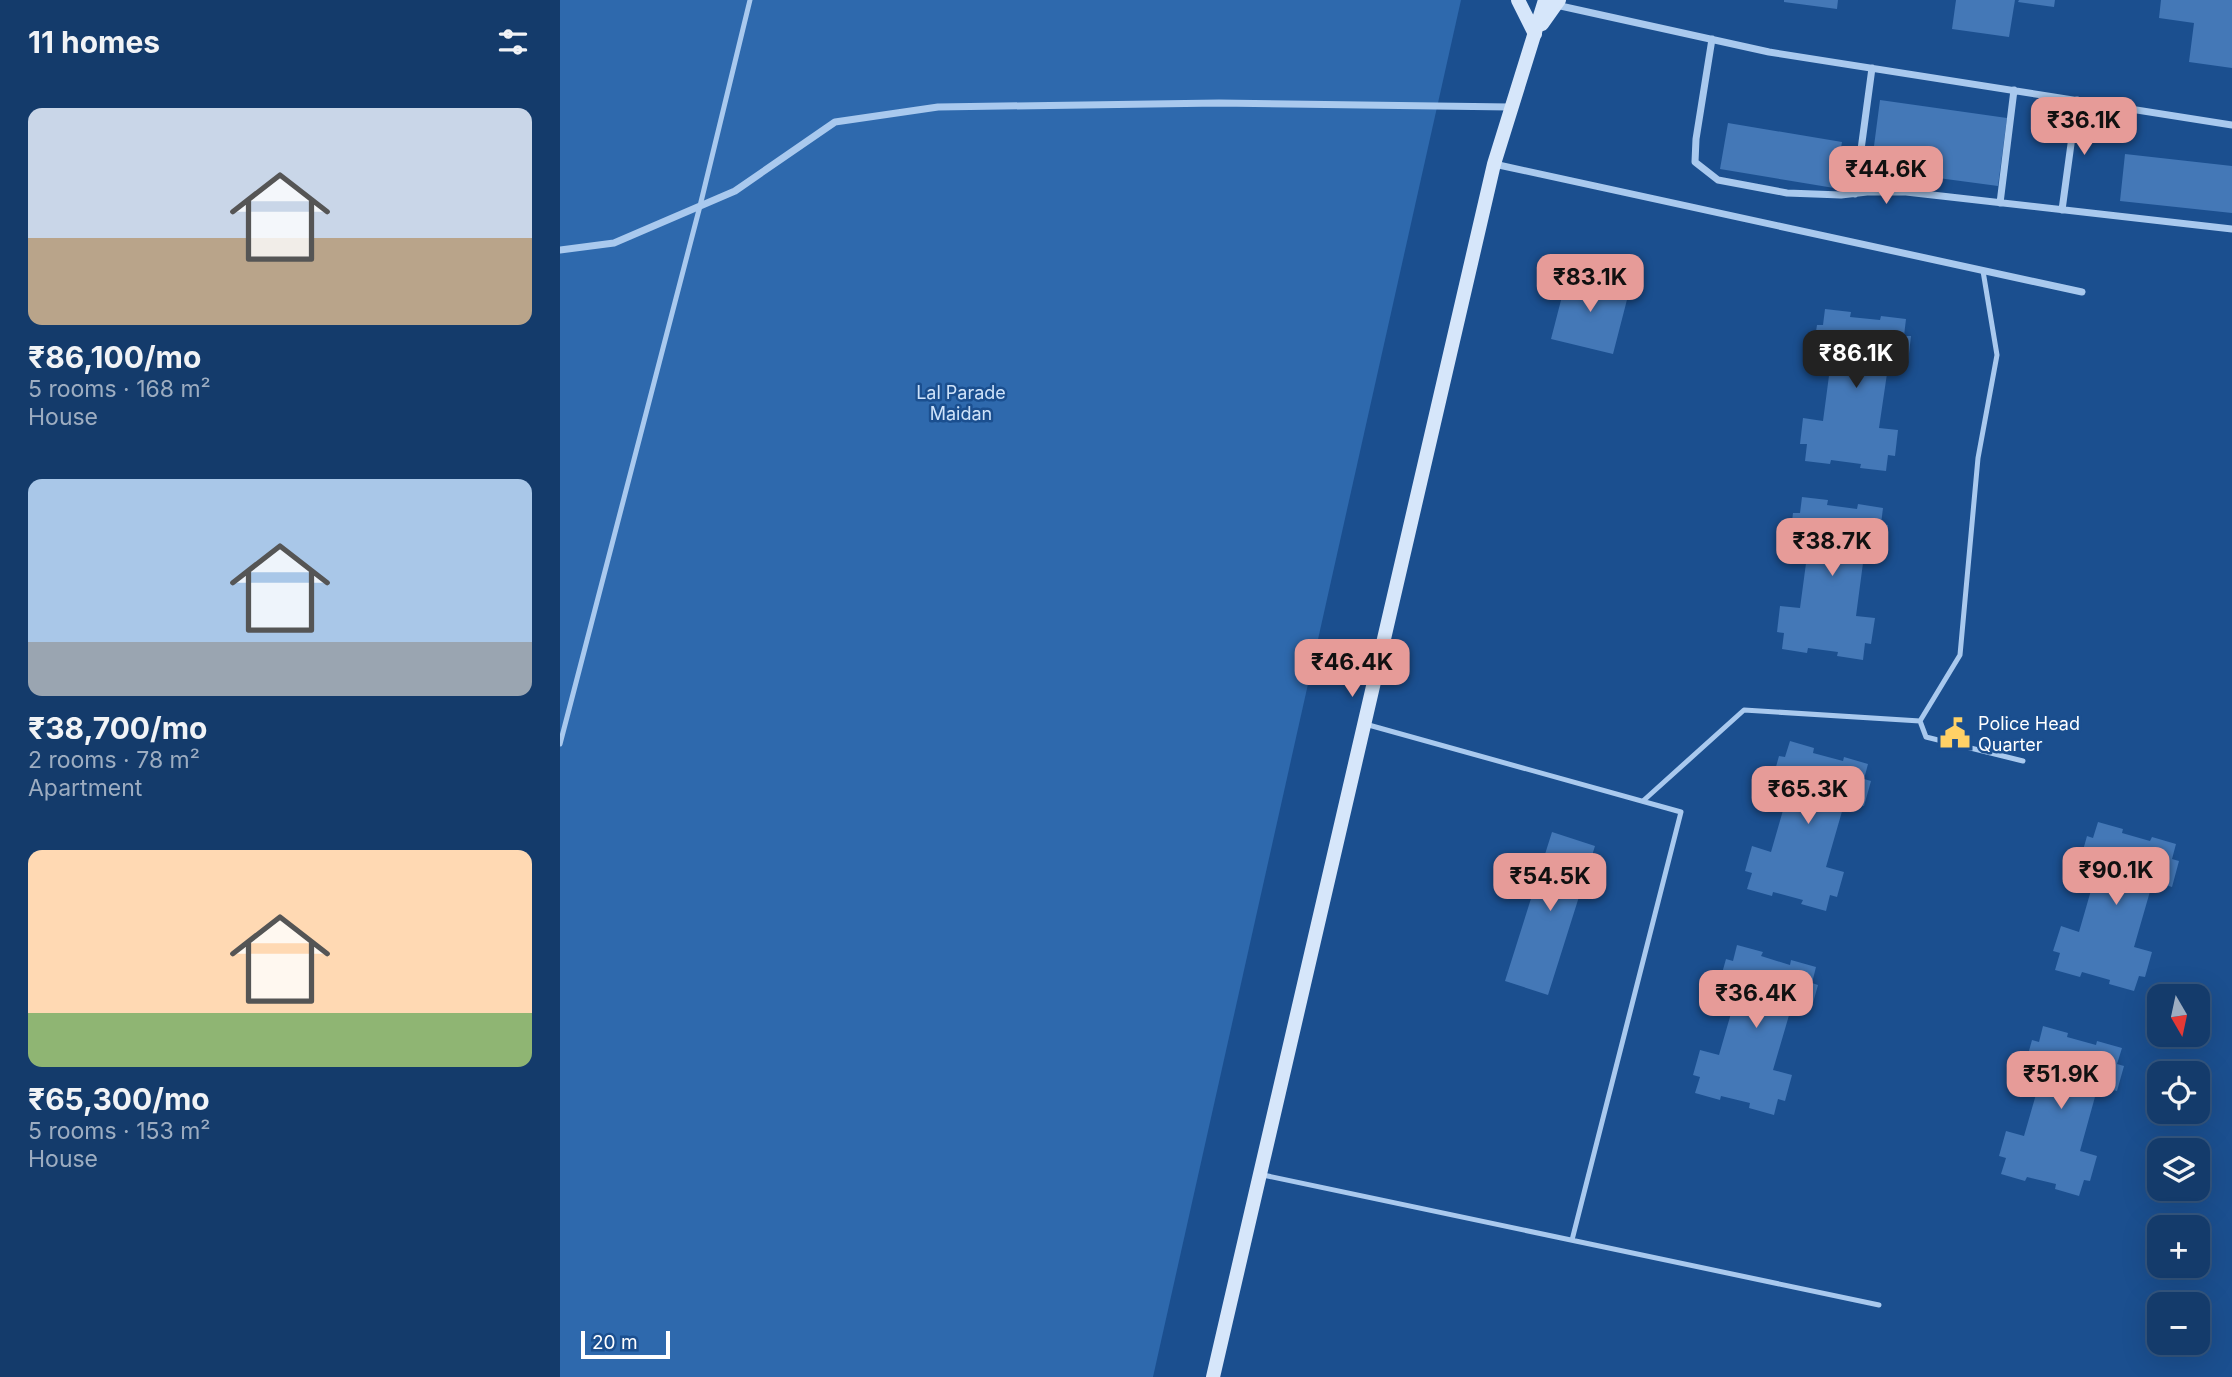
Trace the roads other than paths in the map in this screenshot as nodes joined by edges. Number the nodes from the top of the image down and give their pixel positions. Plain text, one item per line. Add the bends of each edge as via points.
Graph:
1 (750, 0) edge
2 (1518, 0) edge
3 (1553, 2) edge
4 (1535, 34) junction
5 (1712, 39) junction
6 (1872, 68) junction
7 (2014, 90) junction
8 (2077, 100) junction
9 (1510, 107) junction
10 (2232, 125) edge
11 (1494, 164) junction
12 (1855, 194) junction
13 (2000, 203) junction
14 (700, 206) junction
15 (2062, 210) junction
16 (2232, 229) edge
17 (560, 250) edge
18 (1983, 271) junction
19 (2082, 292) dead end
20 (1920, 721) junction
21 (1364, 724) junction
22 (560, 744) edge
23 (2023, 761) dead end
24 (1643, 802) junction
25 (1260, 1174) junction
26 (1572, 1240) junction
27 (1879, 1305) dead end
28 (1213, 1377) edge

1 - 14 lane
2 - 4 main road
3 - 4 main road
3 - 5 street
4 - 9 main road
5 - 6 street
5 - 12 street via 1695,162 1718,180 1787,193
6 - 7 street
6 - 12 street
7 - 8 street
7 - 13 street
8 - 10 street
8 - 15 street
9 - 11 main road
9 - 14 street via 1219,103 938,107 835,122 735,191
11 - 18 street
11 - 21 main road
12 - 13 street via 1906,192
13 - 15 street
14 - 17 street via 614,243
14 - 22 lane
15 - 16 street
18 - 19 street
18 - 20 lane via 1997,355 1978,458 1960,655
20 - 23 lane via 1926,737
20 - 24 lane via 1744,710
21 - 24 lane
21 - 25 main road
24 - 26 lane via 1681,812
25 - 26 lane
25 - 28 main road
26 - 27 lane

